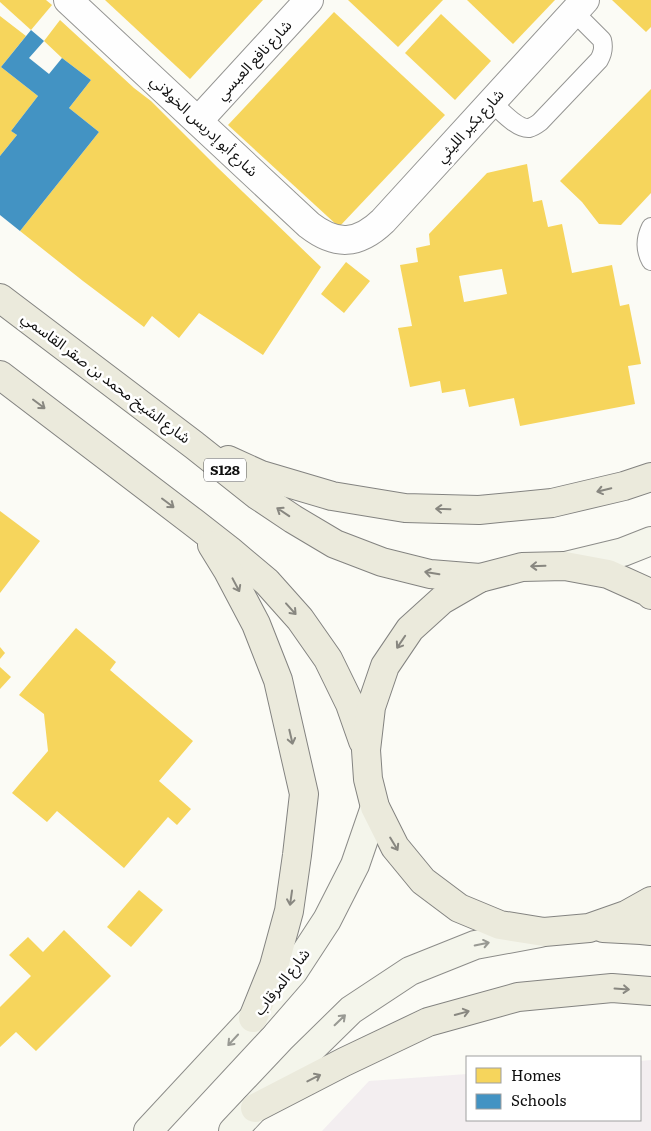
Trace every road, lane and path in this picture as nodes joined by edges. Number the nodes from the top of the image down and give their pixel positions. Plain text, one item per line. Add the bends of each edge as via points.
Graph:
1 (68, 0) edge
2 (309, 0) edge
3 (579, 6) edge
4 (492, 102) junction
5 (198, 121) junction
6 (651, 227) edge
7 (346, 240) joint
8 (651, 261) edge
9 (0, 298) edge
10 (0, 375) edge
11 (194, 445) junction
12 (651, 477) edge
13 (202, 529) junction
14 (651, 541) edge
15 (565, 566) junction
16 (480, 578) junction
17 (651, 595) edge
18 (366, 750) junction
19 (375, 807) junction
20 (651, 901) edge
21 (588, 928) junction
22 (651, 931) edge
23 (544, 932) junction
24 (651, 990) edge
25 (253, 1018) junction
26 (255, 1108) junction
27 (148, 1131) edge
28 (233, 1131) edge

1 - 5 street, شارع أبو إدريس الخولاني
2 - 5 street, شارع نافع العبسي
3 - 4 street, شارع بكير الليثي
3 - 4 lane via 602,40 604,47 599,60 534,126 520,126
4 - 7 street, شارع بكير الليثي via 383,222 361,238
5 - 7 street, شارع أبو إدريس الخولاني via 320,234
6 - 8 lane via 646,242
9 - 11 main road, شارع الشيخ محمد بن صقر القاسمي / S128
10 -> 13 main road
12 -> 11 main road via 552,502 479,510 405,508 332,496 261,475
16 -> 11 main road, شارع الشيخ محمد بن صقر القاسمي / S128 via 430,574 382,562 336,544 257,495
13 -> 18 main road via 267,582 300,619 328,659 350,704
13 -> 25 main road via 256,624 278,680 304,794 289,911 274,966
14 - 15 main road
15 -> 16 main road via 522,567
15 - 17 main road via 608,574
16 -> 18 main road via 442,600 410,629 395,651 371,707
18 - 19 main road via 368,779
19 -> 23 main road via 394,847 423,881 459,908 500,925
19 - 25 main road, شارع المرقاب via 355,865 327,920 293,972
20 - 21 main road via 626,915
21 - 22 main road
21 - 23 main road
26 -> 23 main road via 350,1010 410,971 475,945
26 -> 24 main road via 428,1022 518,997 612,988
25 -> 27 main road, شارع المرقاب
26 - 28 main road

